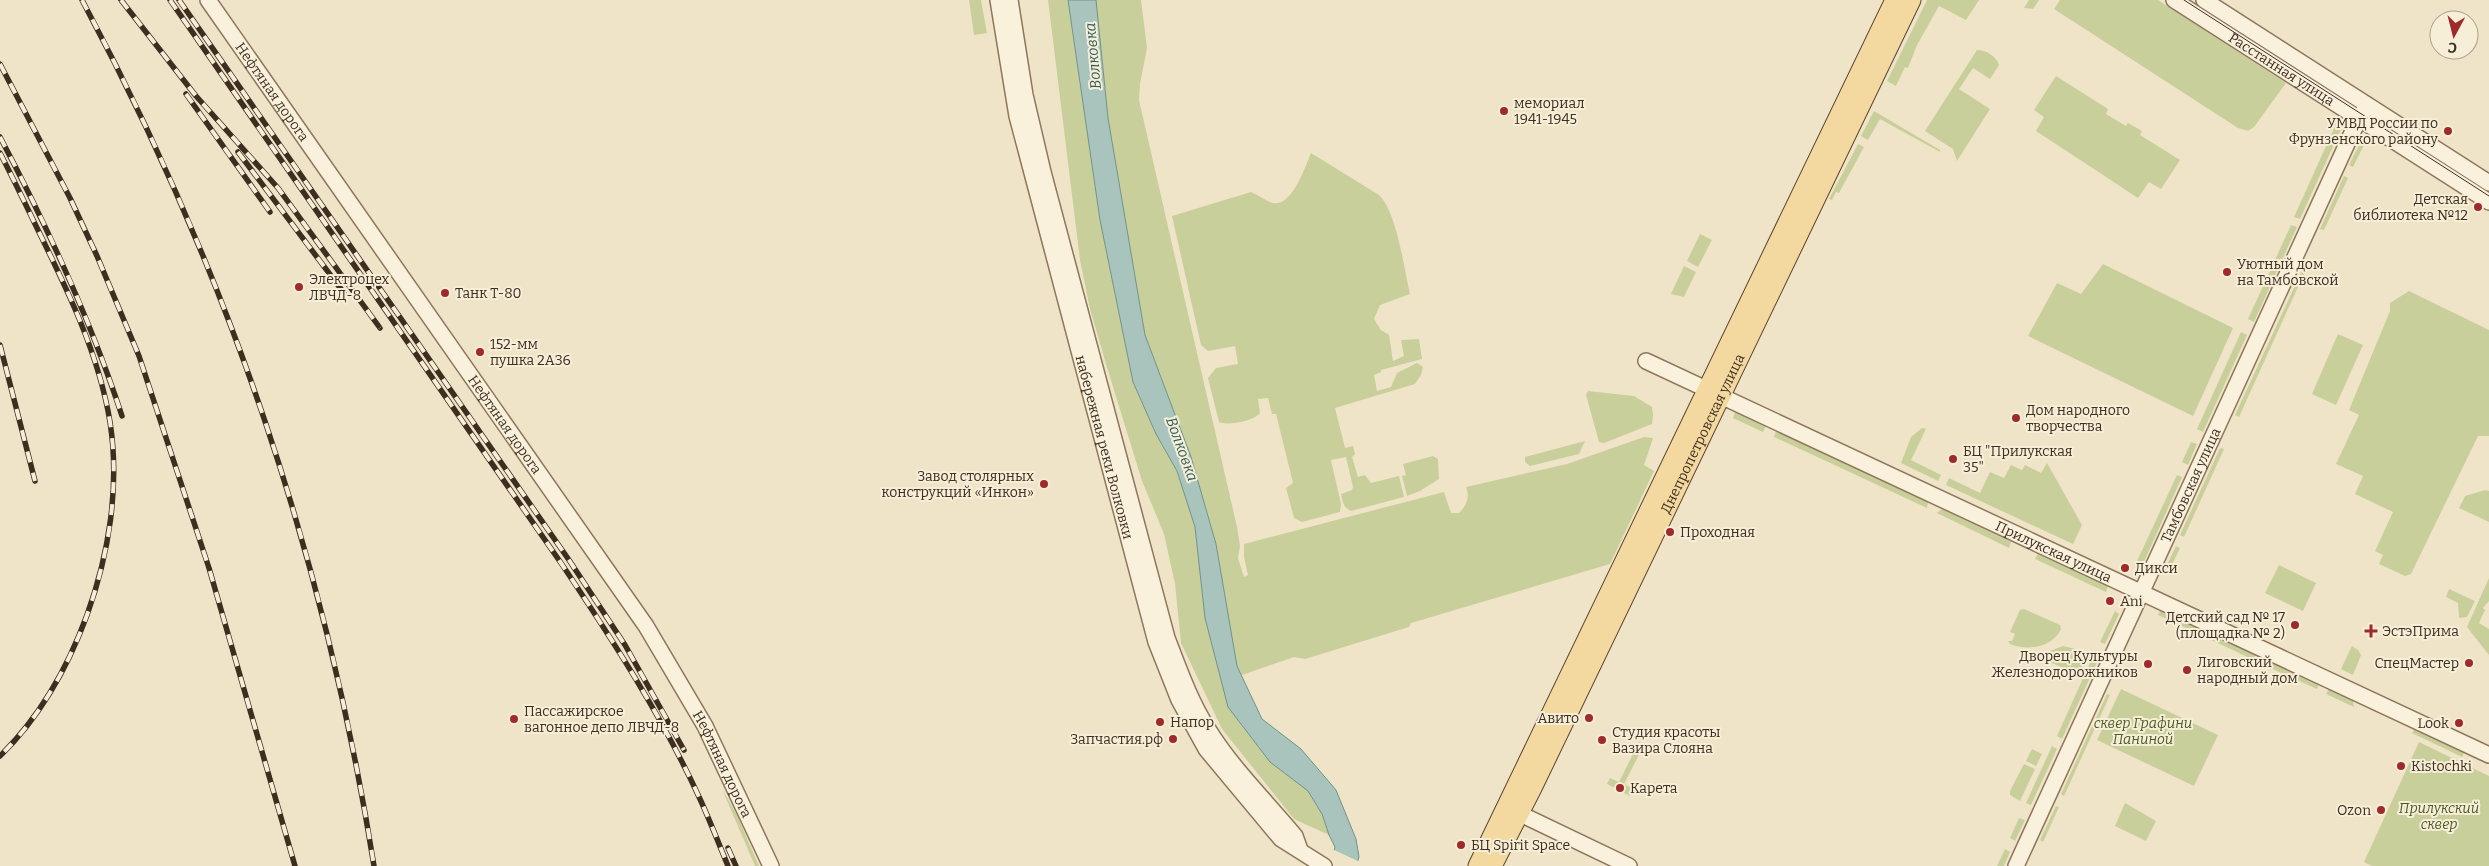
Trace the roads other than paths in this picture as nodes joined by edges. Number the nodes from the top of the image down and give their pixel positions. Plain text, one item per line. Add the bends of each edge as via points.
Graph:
1 (208, 0) edge
2 (998, 0) edge
3 (1010, 0) edge
4 (1895, 0) edge
5 (1911, 0) edge
6 (2174, 0) edge
7 (2204, 0) edge
8 (2367, 105) junction
9 (2359, 119) junction
10 (2489, 183) edge
11 (2489, 202) edge
12 (1646, 361) dead end
13 (1714, 391) junction
14 (2141, 593) junction
15 (2489, 755) edge
16 (1513, 810) junction
17 (1300, 850) junction
18 (1321, 864) edge
19 (770, 866) edge
20 (1478, 866) edge
21 (1492, 866) edge
22 (1629, 866) edge
23 (2016, 866) edge

1 - 19 street, Нефтяная дорога via 646,626 705,726
2 - 17 street, набережная реки Волковки via 1019,124 1156,642 1179,700 1206,749 1274,832 1286,844
3 - 17 street, набережная реки Волковки via 1025,95 1043,172 1167,638 1207,728 1295,836
4 - 13 main road, Днепропетровская улица
5 - 13 main road, Днепропетровская улица
6 - 9 street, Расстанная улица
7 - 8 street, Расстанная улица
8 - 9 street, Тамбовская улица
8 - 10 street, Расстанная улица
9 - 11 street, Расстанная улица
9 - 14 street, Тамбовская улица
12 - 13 street, Прилукская улица
13 - 14 street, Прилукская улица
13 - 16 main road, Днепропетровская улица
14 - 15 street, Прилукская улица
14 - 23 street, Тамбовская улица
16 - 20 main road, Днепропетровская улица
16 - 21 main road, Днепропетровская улица
16 - 22 street
17 - 18 street, набережная реки Волковки

